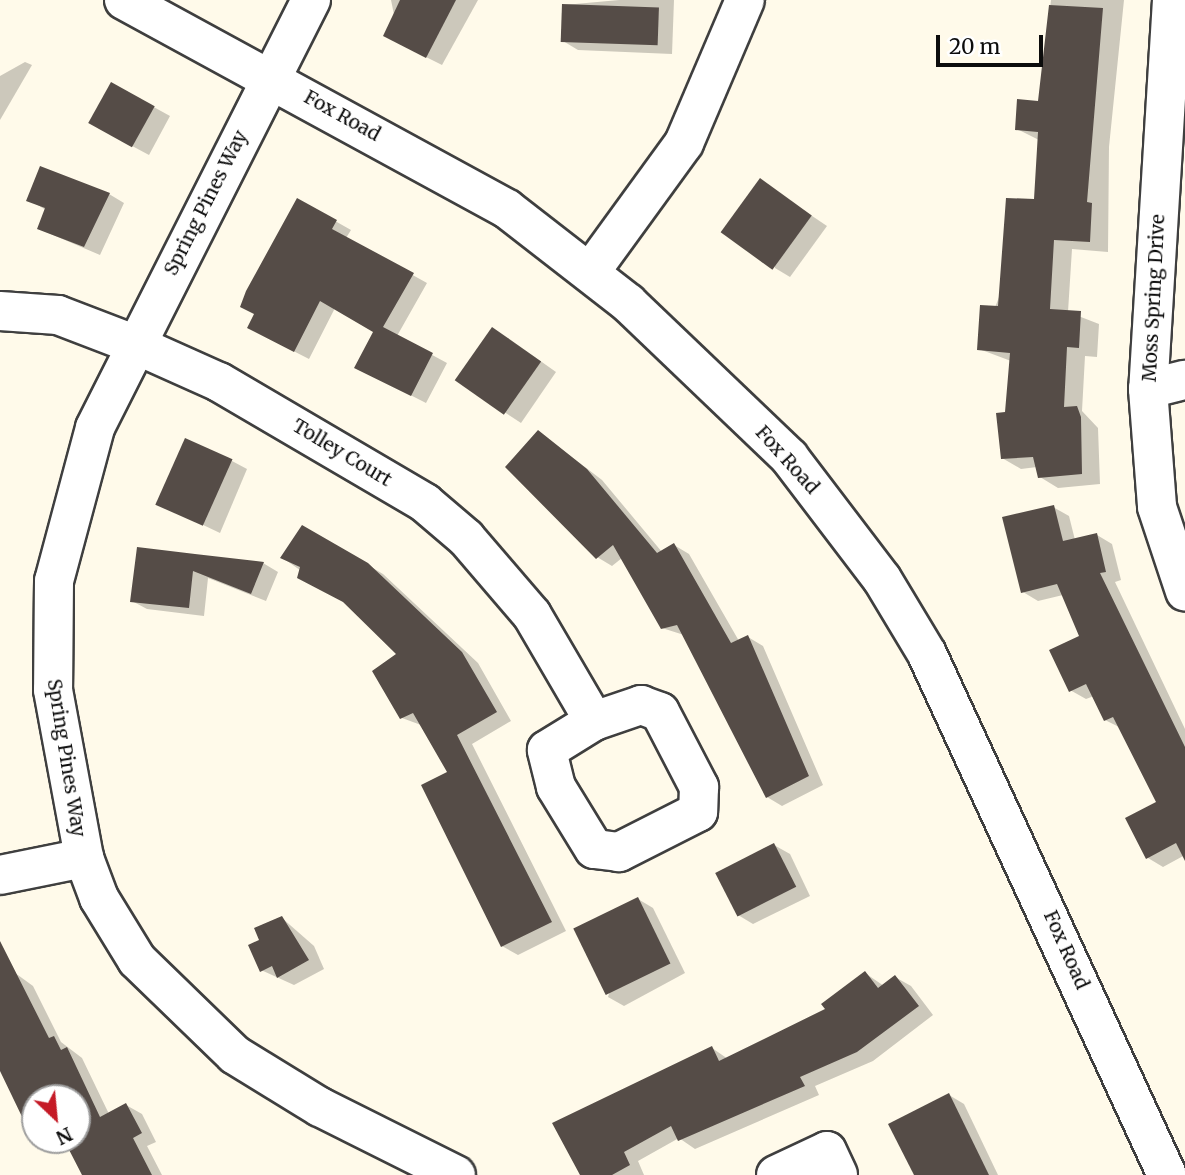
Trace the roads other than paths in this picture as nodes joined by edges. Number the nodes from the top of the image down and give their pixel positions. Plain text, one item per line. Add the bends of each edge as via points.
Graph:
1 (124, 0) edge
2 (311, 0) edge
3 (745, 0) edge
4 (1172, 0) edge
5 (271, 78) junction
6 (591, 271) junction
7 (0, 311) edge
8 (134, 344) junction
9 (1185, 380) edge
10 (1148, 389) junction
11 (1185, 591) edge
12 (594, 721) dead end
13 (83, 858) junction
14 (0, 875) edge
15 (456, 1175) edge
16 (776, 1175) edge
17 (838, 1175) edge
18 (1167, 1175) edge

1 - 5 street, Fox Road
2 - 5 street, Spring Pines Way
3 - 6 street via 684,143
4 - 10 street, Moss Spring Drive
5 - 6 street, Fox Road via 507,209
5 - 8 street, Spring Pines Way
6 - 18 street, Fox Road via 789,457 897,601 1031,873
7 - 8 street, Tolley Court via 58,315
8 - 12 street, Tolley Court via 219,382 425,503 466,538 532,615
8 - 13 street, Spring Pines Way via 78,471 54,581 53,690
9 - 10 street
10 - 11 street, Moss Spring Drive via 1157,507
13 - 14 street
13 - 15 street, Spring Pines Way via 99,898 137,960 206,1032 295,1093
16 - 17 street via 827,1151

